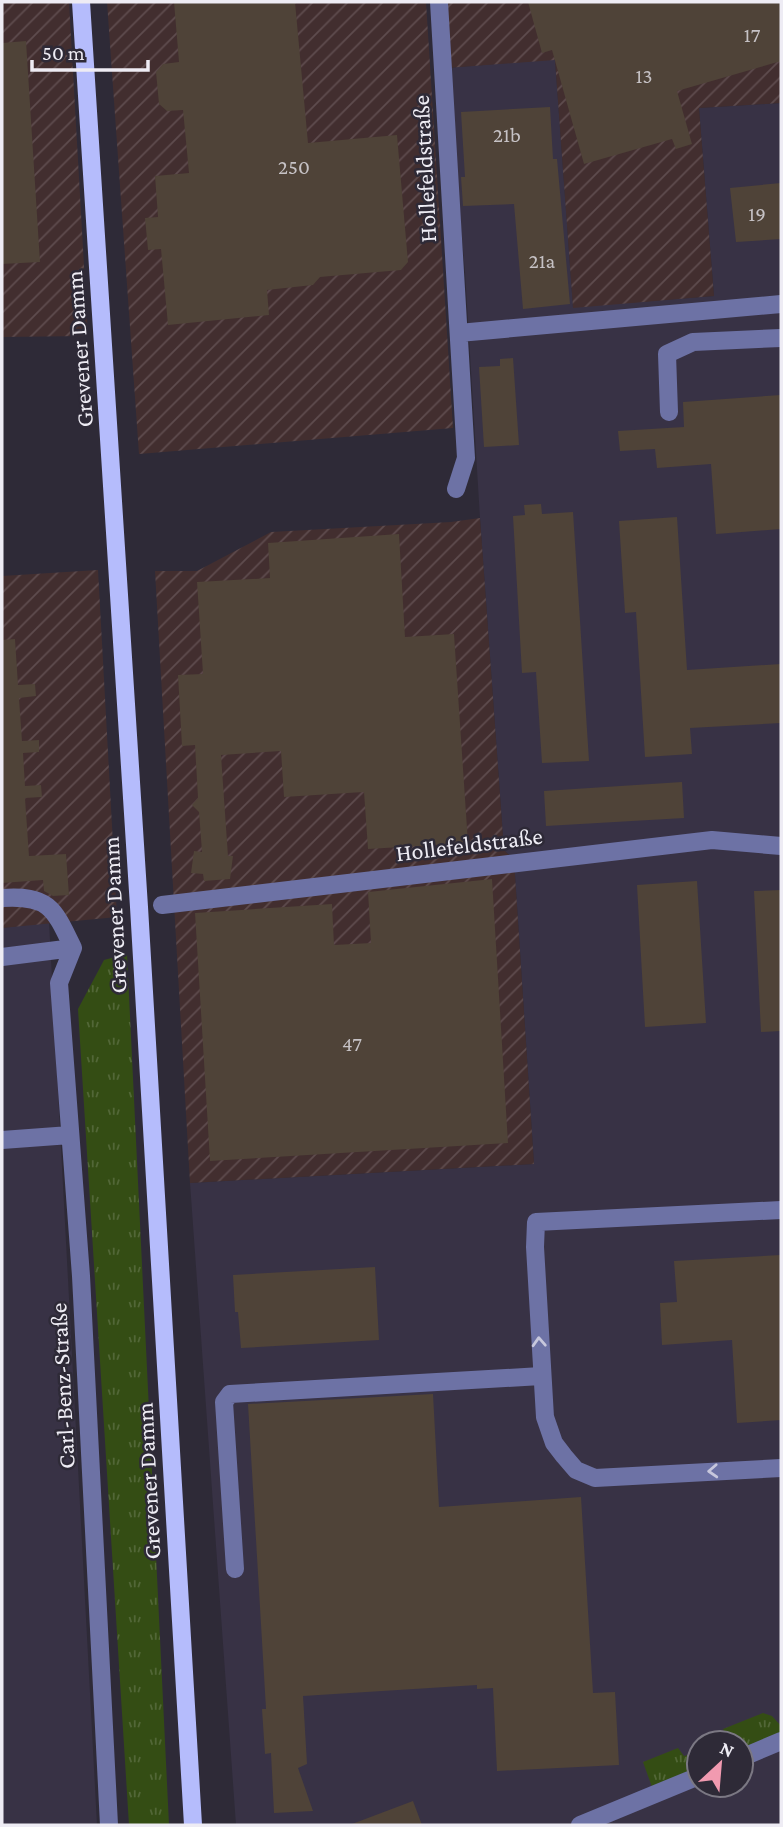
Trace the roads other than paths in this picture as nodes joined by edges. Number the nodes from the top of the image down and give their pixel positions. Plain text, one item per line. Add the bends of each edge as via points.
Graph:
1 (81, 2) edge
2 (439, 2) edge
3 (781, 304) edge
4 (459, 333) junction
5 (781, 338) edge
6 (669, 412) dead end
7 (456, 489) dead end
8 (781, 846) edge
9 (2, 898) edge
10 (162, 905) dead end
11 (73, 948) junction
12 (2, 957) edge
13 (70, 1135) junction
14 (2, 1140) edge
15 (781, 1210) edge
16 (541, 1376) junction
17 (781, 1468) edge
18 (234, 1569) dead end
19 (781, 1741) edge
20 (755, 1752) edge
21 (685, 1782) edge
22 (109, 1825) edge
23 (193, 1825) edge
24 (580, 1825) edge

1 - 23 main road, Grevener Damm
2 - 4 street, Hollefeldstraße
3 - 4 street
4 - 7 street, Hollefeldstraße via 466,457
5 - 6 street via 693,342 667,354
8 - 10 street, Hollefeldstraße via 712,839
9 - 11 street via 24,897 46,905
11 - 12 street
11 - 13 street, Carl-Benz-Straße via 59,983
13 - 14 street
13 - 22 street, Carl-Benz-Straße
16 -> 15 street via 536,1222
17 -> 16 street via 586,1476 564,1456 548,1430
16 - 18 street via 230,1394 224,1402
19 - 20 street
21 - 24 street

